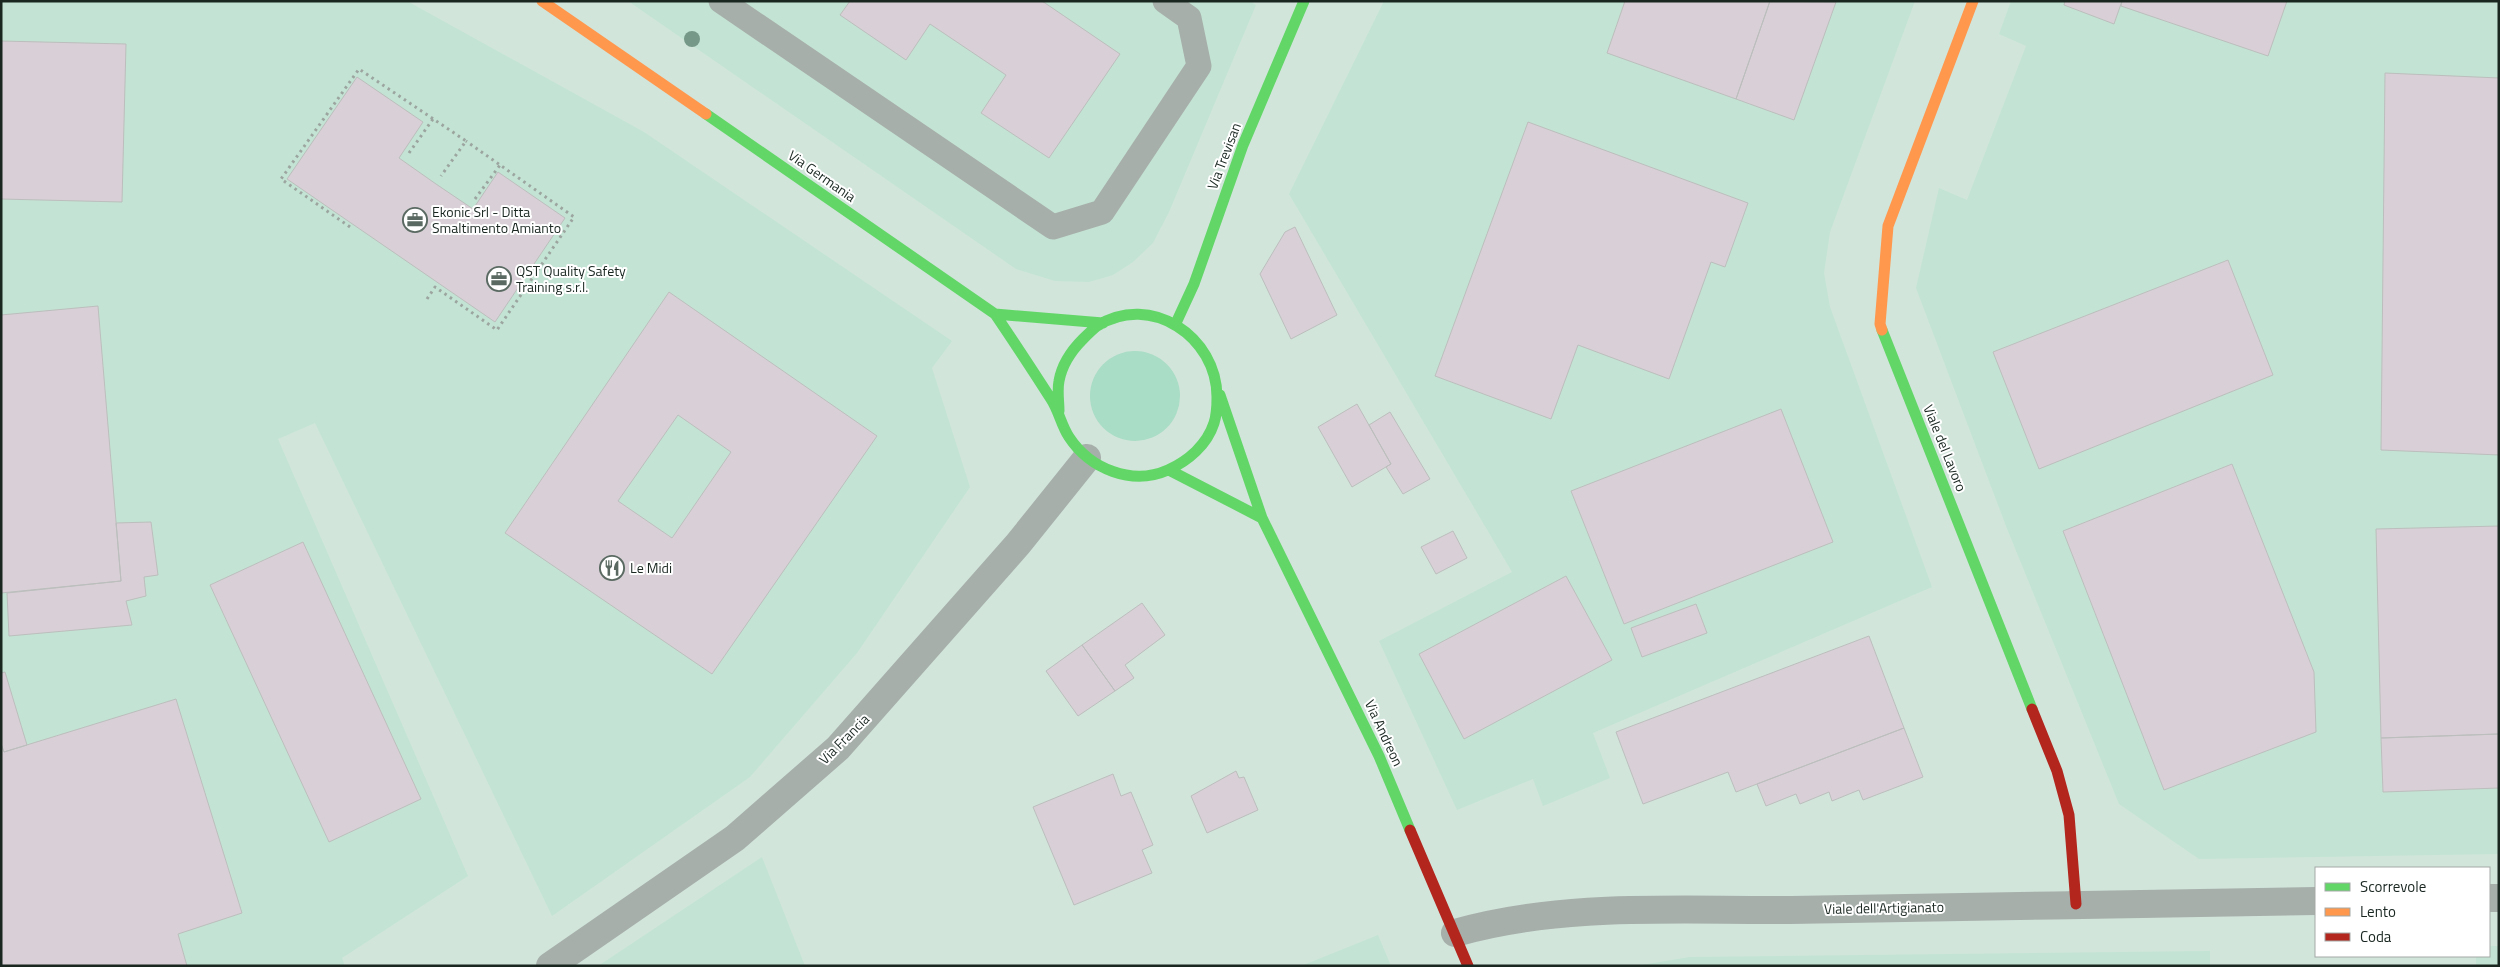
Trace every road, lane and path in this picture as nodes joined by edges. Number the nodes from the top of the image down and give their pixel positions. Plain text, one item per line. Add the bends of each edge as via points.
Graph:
1 (542, 1) edge
2 (721, 1) edge
3 (1165, 1) edge
4 (1304, 1) edge
5 (1973, 1) edge
6 (433, 119) junction
7 (466, 141) junction
8 (409, 153) dead end
9 (500, 165) junction
10 (441, 176) dead end
11 (475, 199) dead end
12 (350, 228) dead end
13 (427, 299) dead end
14 (995, 314) junction
15 (1103, 323) junction
16 (1176, 323) junction
17 (1220, 395) junction
18 (1059, 411) junction
19 (1087, 458) junction
20 (1169, 470) junction
21 (1262, 518) junction
22 (2315, 901) edge
23 (2076, 904) junction
24 (1455, 933) junction
25 (550, 966) edge
26 (1468, 966) edge

1 - 14 street, Via Germania
2 - 3 lane via 1053,227 1102,212 1199,66 1190,18
4 - 16 street, Via Trevisan via 1243,145 1194,284
5 - 23 street, Viale del Lavoro via 1888,226 1880,324 2057,771 2069,815
6 - 7 path
6 - 8 path
6 - 12 path via 359,69 281,179
7 - 9 path
7 - 10 path
9 - 11 path
9 - 13 path via 574,216 496,330 435,287
14 - 15 street, Via Germania
14 - 18 street
15 - 16 street via 1127,315 1152,316
15 - 18 street via 1082,337 1067,357 1058,383
16 - 17 street via 1194,336 1208,353 1217,373
17 - 20 street via 1216,418 1206,440 1190,458
17 - 21 street, Via Andreon
18 - 19 street via 1069,437
19 - 20 street via 1126,476 1148,476
19 - 25 street, Via Francia via 1018,544 838,748 735,838
20 - 21 street
21 - 24 street, Via Andreon via 1379,756
22 - 23 street, Viale dell'Artigianato
23 - 24 street, Viale dell'Artigianato via 1634,910 1536,916 1490,923
24 - 26 street, Via Andreon

